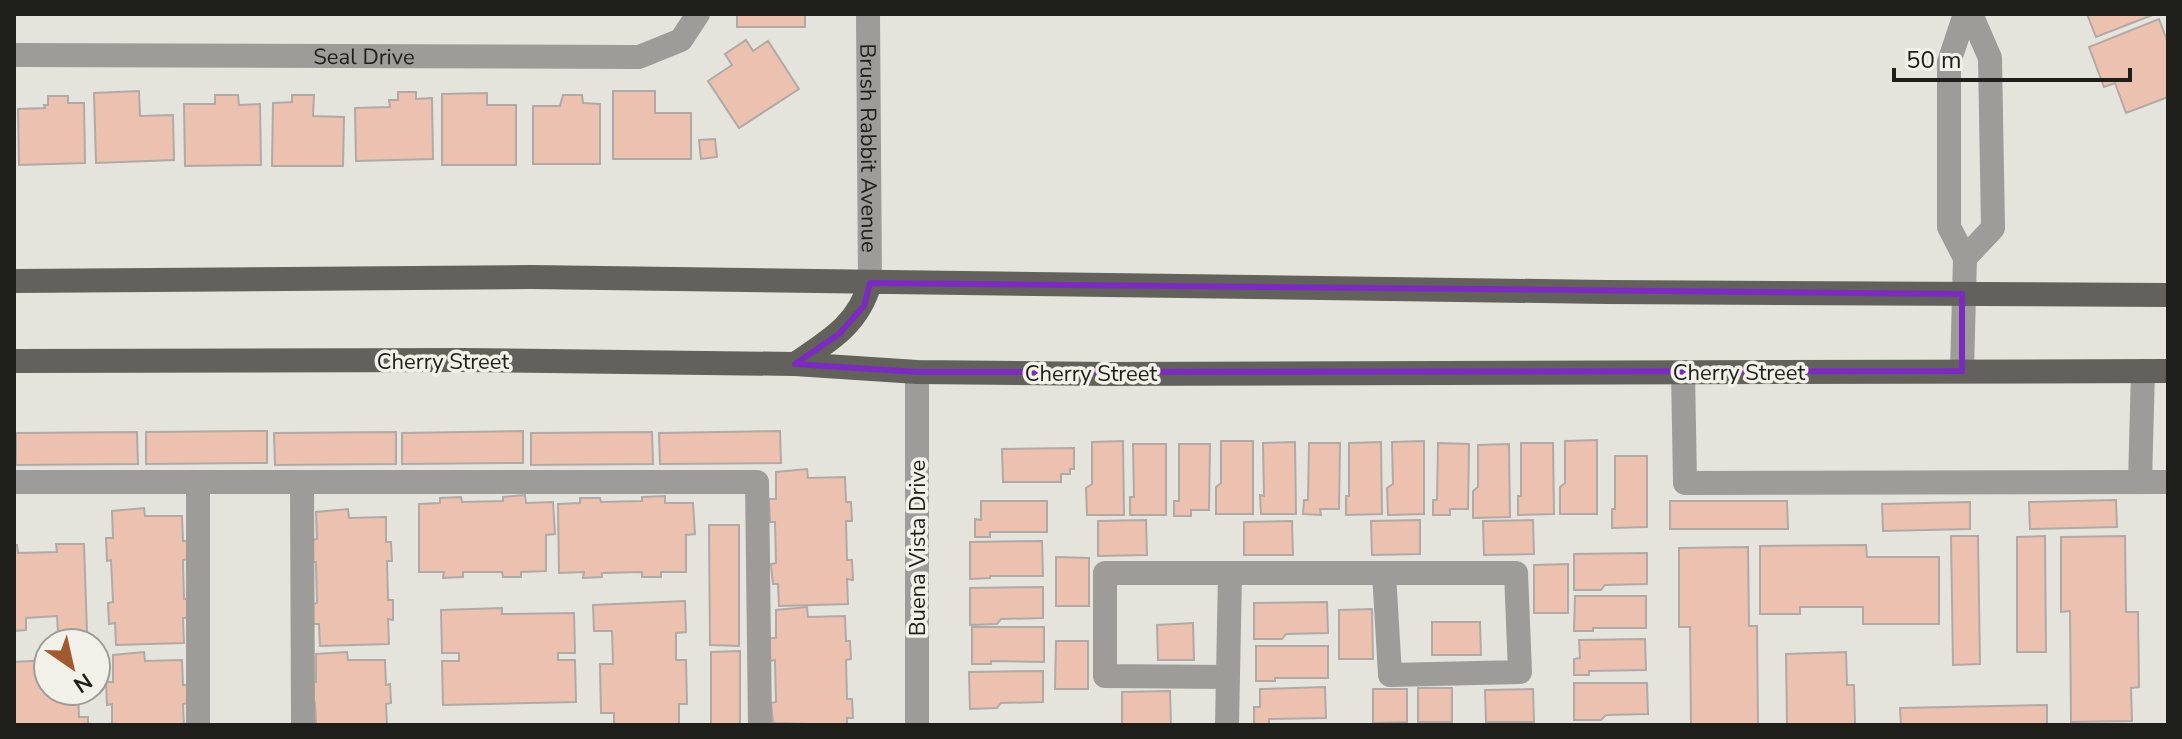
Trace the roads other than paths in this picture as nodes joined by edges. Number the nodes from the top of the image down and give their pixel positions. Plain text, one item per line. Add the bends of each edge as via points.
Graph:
1 (698, 14) edge
2 (868, 14) edge
3 (1968, 14) edge
4 (14, 55) edge
5 (1965, 258) junction
6 (14, 281) edge
7 (870, 283) junction
8 (1962, 294) junction
9 (2168, 295) edge
10 (14, 361) edge
11 (795, 364) junction
12 (1962, 371) junction
13 (2143, 371) junction
14 (2168, 371) edge
15 (917, 372) junction
16 (1683, 372) junction
17 (14, 482) edge
18 (198, 482) junction
19 (2140, 482) junction
20 (2168, 482) edge
21 (302, 483) junction
22 (1384, 573) junction
23 (1230, 575) junction
24 (1227, 677) junction
25 (198, 725) edge
26 (303, 725) edge
27 (760, 725) edge
28 (917, 725) edge
29 (1227, 725) edge

1 - 4 street, Seal Drive via 681,40 639,57
2 - 7 street, Brush Rabbit Avenue
3 - 5 street via 1949,62 1949,227
3 - 5 street via 1990,58 1993,228
5 - 8 street
6 - 7 main road via 531,277
7 - 8 main road
7 - 11 main road via 864,306 839,334
8 - 9 main road
8 - 12 street
10 - 11 main road, Cherry Street
11 - 15 main road, Cherry Street
12 - 13 main road, Cherry Street
12 - 16 main road, Cherry Street
13 - 14 main road, Cherry Street
13 - 19 street
15 - 16 main road, Cherry Street
15 - 28 street, Buena Vista Drive
16 - 19 street via 1685,483
17 - 18 street
18 - 21 street
18 - 25 street
19 - 20 street
21 - 26 street
21 - 27 street via 757,482
22 - 22 street via 1390,675 1520,672 1516,573
22 - 23 street
23 - 24 street
23 - 24 street via 1105,573 1105,676
24 - 29 street

